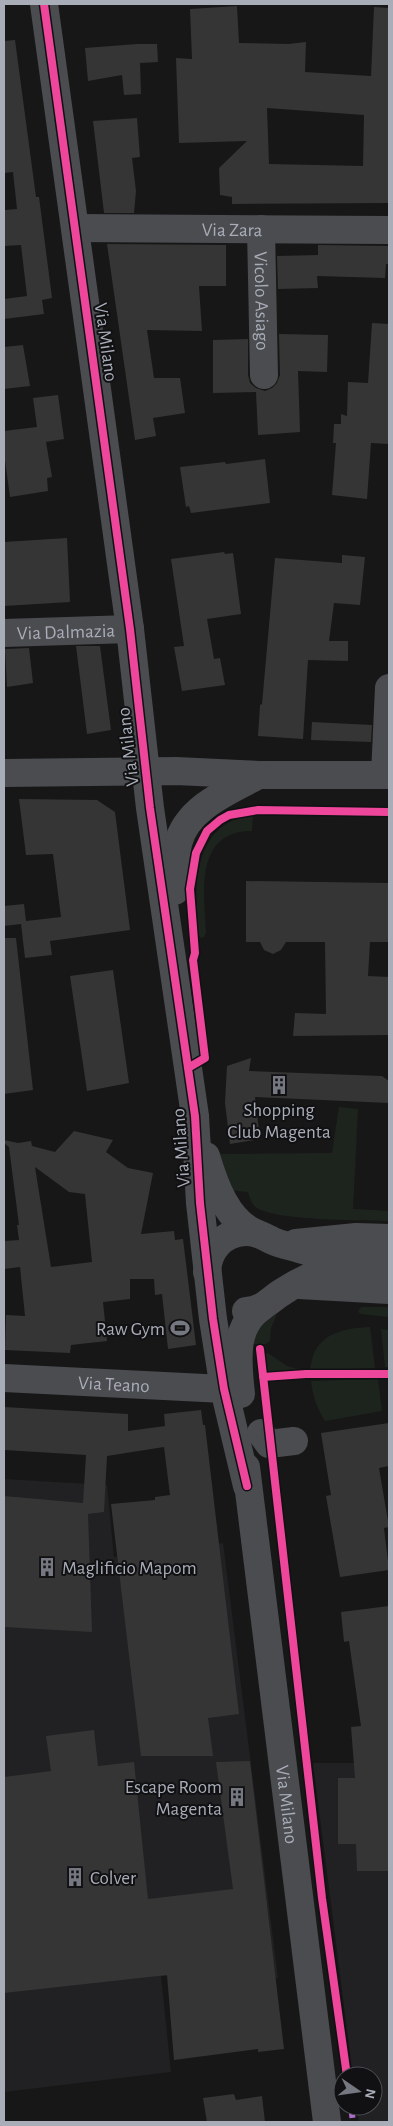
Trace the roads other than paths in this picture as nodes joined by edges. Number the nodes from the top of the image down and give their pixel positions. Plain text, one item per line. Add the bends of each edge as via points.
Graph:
1 (44, 4) edge
2 (76, 228) junction
3 (261, 229) junction
4 (389, 230) edge
5 (264, 375) dead end
6 (130, 629) junction
7 (4, 633) edge
8 (389, 688) edge
9 (146, 772) junction
10 (4, 773) edge
11 (260, 775) junction
12 (387, 775) edge
13 (172, 949) junction
14 (195, 1116) junction
15 (389, 1238) edge
16 (270, 1239) junction
17 (354, 1263) junction
18 (389, 1264) edge
19 (207, 1277) junction
20 (389, 1290) edge
21 (277, 1296) junction
22 (4, 1378) edge
23 (224, 1389) junction
24 (261, 1432) dead end
25 (294, 1441) dead end
26 (247, 1486) junction
27 (327, 2122) edge

1 - 2 street, Via Milano
2 - 3 street, Via Zara
2 - 6 street, Via Milano
3 - 4 street, Via Zara
3 - 5 street, Vicolo Asiago
6 - 7 street, Via Dalmazia
6 - 9 street, Via Milano
8 - 12 street
9 - 10 street
9 - 11 street
9 - 13 street, Via Milano
11 - 12 street
11 - 13 street, Via Milano via 194,814 181,833
13 - 14 street, Via Milano
14 - 16 street, Via Milano via 220,1194 246,1228
14 - 19 street, Via Milano
15 - 16 street
16 - 17 street
16 - 19 street via 235,1233 219,1243 210,1256
16 - 21 street via 285,1263 285,1276
17 - 18 street
17 - 21 street via 335,1268
19 - 21 street via 214,1294 227,1306 245,1310
19 - 23 street, Via Milano
20 - 21 street via 309,1285
21 - 26 street, Via Milano via 247,1320 238,1355
22 - 23 street, Via Teano
23 - 26 street, Via Milano
24 - 25 street via 269,1444
26 - 27 street, Via Milano

